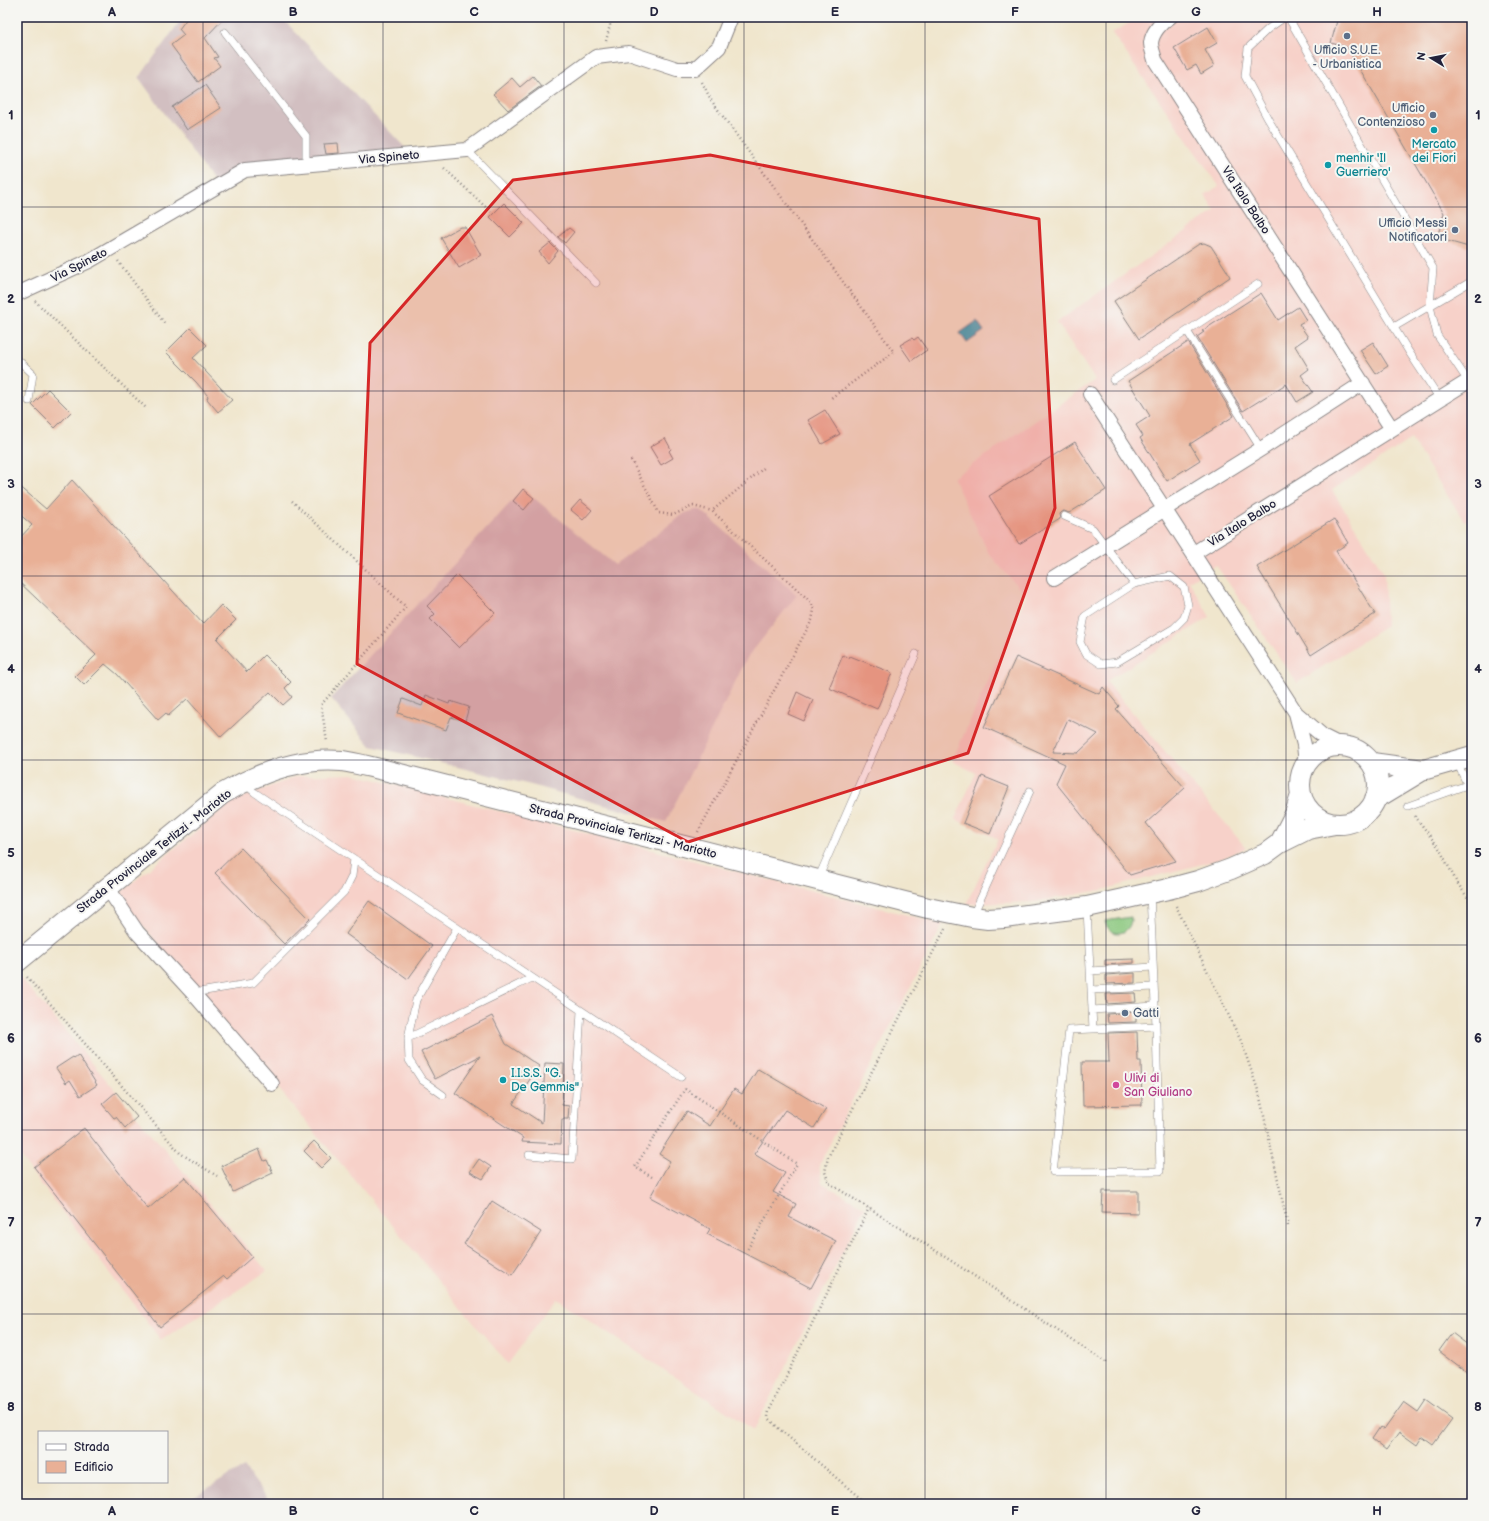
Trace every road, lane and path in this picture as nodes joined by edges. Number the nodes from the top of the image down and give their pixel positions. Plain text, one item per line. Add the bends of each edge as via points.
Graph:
1 (607, 17) edge
2 (731, 17) edge
3 (1170, 17) edge
4 (1286, 17) edge
5 (225, 32) dead end
6 (596, 57) junction
7 (695, 69) junction
8 (467, 150) junction
9 (430, 154) junction
10 (306, 164) junction
11 (491, 212) dead end
12 (109, 250) junction
13 (1472, 281) edge
14 (596, 283) dead end
15 (1258, 284) dead end
16 (21, 293) edge
17 (1430, 306) junction
18 (165, 324) dead end
19 (1394, 327) junction
20 (1187, 331) junction
21 (17, 359) edge
22 (1113, 380) dead end
23 (1363, 383) junction
24 (1470, 384) edge
25 (1090, 394) dead end
26 (831, 398) dead end
27 (1440, 400) junction
28 (29, 401) dead end
29 (147, 409) dead end
30 (1392, 429) junction
31 (1261, 450) junction
32 (631, 460) dead end
33 (765, 467) dead end
34 (292, 501) dead end
35 (1165, 508) junction
36 (712, 511) junction
37 (1064, 516) dead end
38 (1105, 546) junction
39 (1194, 553) junction
40 (1054, 578) dead end
41 (1134, 584) junction
42 (916, 654) dead end
43 (1296, 713) junction
44 (1340, 745) junction
45 (1464, 759) edge
46 (329, 761) junction
47 (1372, 763) junction
48 (1306, 764) junction
49 (1423, 770) junction
50 (244, 782) junction
51 (1467, 785) junction
52 (1030, 791) dead end
53 (1302, 794) junction
54 (1472, 795) edge
55 (1375, 799) junction
56 (1408, 806) joint
57 (1335, 824) junction
58 (1280, 843) junction
59 (690, 848) junction
60 (354, 859) junction
61 (817, 881) junction
62 (107, 887) junction
63 (1159, 891) junction
64 (1472, 904) edge
65 (1087, 907) junction
66 (952, 914) junction
67 (972, 917) junction
68 (457, 928) junction
69 (20, 967) edge
70 (1153, 967) junction
71 (1090, 971) junction
72 (532, 978) junction
73 (1154, 987) junction
74 (1091, 990) junction
75 (193, 993) junction
76 (1155, 1006) junction
77 (1092, 1010) junction
78 (581, 1011) junction
79 (1156, 1026) junction
80 (1092, 1029) junction
81 (408, 1038) junction
82 (681, 1077) joint
83 (272, 1084) dead end
84 (685, 1088) junction
85 (442, 1095) dead end
86 (529, 1155) dead end
87 (217, 1176) dead end
88 (652, 1177) dead end
89 (869, 1208) junction
90 (1288, 1226) dead end
91 (747, 1250) dead end
92 (1107, 1364) dead end
93 (1472, 1496) edge
94 (867, 1504) edge
95 (1466, 1504) edge

1 - 6 path via 610,25 606,42
2 - 7 street via 720,47
3 - 23 street, Via Italo Balbo via 1155,31 1151,44 1155,60
4 - 17 lane via 1433,268
4 - 19 lane via 1268,29 1248,48 1245,76 1268,119
5 - 10 lane via 306,136
6 - 7 street, Via Spineto via 629,53 677,69
6 - 8 street, Via Spineto
7 - 26 path via 711,100 894,352
8 - 9 street, Via Spineto
8 - 14 lane
9 - 10 street, Via Spineto
9 - 11 path
10 - 12 street, Via Spineto via 245,170
12 - 16 street, Via Spineto
12 - 18 path
13 - 17 lane
15 - 20 lane
16 - 29 path
17 - 19 lane
17 - 24 lane via 1437,335
19 - 27 lane
20 - 22 lane
20 - 31 lane
21 - 28 lane via 33,374
23 - 30 street, Via Italo Balbo
23 - 31 street
24 - 27 street, Via Italo Balbo
25 - 35 street, Via Italo Balbo
27 - 30 street, Via Italo Balbo
30 - 39 street, Via Italo Balbo
31 - 35 street
32 - 36 path via 659,513 674,515 693,506
33 - 36 path
34 - 46 path via 406,607 321,705
35 - 38 street
35 - 39 street, Via Italo Balbo
36 - 59 path via 811,602 814,610 812,620
37 - 38 lane via 1093,529
38 - 40 street
38 - 41 lane
39 - 43 street, Via Italo Balbo
41 - 41 lane via 1170,576 1184,587 1188,605 1184,618 1174,628 1117,662 1101,664 1086,654 1080,642 1085,616
42 - 61 lane
43 - 44 street via 1324,737
43 - 48 street
44 - 47 main road via 1363,754
44 - 48 main road via 1327,747
45 - 49 main road, Strada Provinciale Terlizzi - Mariotto
45 - 51 lane
46 - 50 main road, Strada Provinciale Terlizzi - Mariotto via 288,766
46 - 59 main road, Strada Provinciale Terlizzi - Mariotto via 354,763 384,770
47 - 49 main road, Strada Provinciale Terlizzi - Mariotto
47 - 55 main road via 1377,774 1378,787
48 - 53 main road, Strada Provinciale Terlizzi - Mariotto via 1300,783
49 - 55 main road, Strada Provinciale Terlizzi - Mariotto
50 - 60 lane via 254,792
50 - 62 main road, Strada Provinciale Terlizzi - Mariotto via 222,794
51 - 54 lane
51 - 56 lane
52 - 67 lane
53 - 57 main road, Strada Provinciale Terlizzi - Mariotto via 1306,805 1314,814
53 - 58 main road, Strada Provinciale Terlizzi - Mariotto
55 - 57 main road, Strada Provinciale Terlizzi - Mariotto via 1369,810 1359,818 1348,823
56 - 64 path via 1439,848 1456,881
57 - 58 main road, Strada Provinciale Terlizzi - Mariotto via 1308,830
58 - 63 main road, Strada Provinciale Terlizzi - Mariotto via 1265,854 1231,869
59 - 61 main road, Strada Provinciale Terlizzi - Mariotto
60 - 68 lane
60 - 75 lane via 352,876 344,892 253,983
61 - 66 main road, Strada Provinciale Terlizzi - Mariotto
62 - 69 main road, Strada Provinciale Terlizzi - Mariotto
62 - 75 street via 137,932
63 - 65 main road, Strada Provinciale Terlizzi - Mariotto
63 - 70 lane
63 - 90 path via 1241,1041 1259,1093
65 - 67 main road, Strada Provinciale Terlizzi - Mariotto via 1004,918
65 - 71 lane
66 - 67 main road, Strada Provinciale Terlizzi - Mariotto
66 - 89 path via 828,1157 825,1172 829,1183
68 - 72 lane
68 - 81 lane via 416,1000
69 - 87 path via 180,1153
70 - 71 lane
70 - 73 lane
71 - 74 lane
72 - 78 lane
72 - 81 lane
73 - 74 lane
73 - 76 lane
74 - 77 lane
75 - 83 street
76 - 77 lane
76 - 79 lane
77 - 80 lane
78 - 82 lane
78 - 86 lane via 572,1159
79 - 80 lane
79 - 80 lane via 1160,1171 1053,1172 1069,1030
81 - 85 lane via 409,1060 422,1080
82 - 84 path
84 - 88 path via 635,1167
84 - 91 path via 797,1164
89 - 92 path
89 - 94 path via 769,1411 768,1418
93 - 95 path

